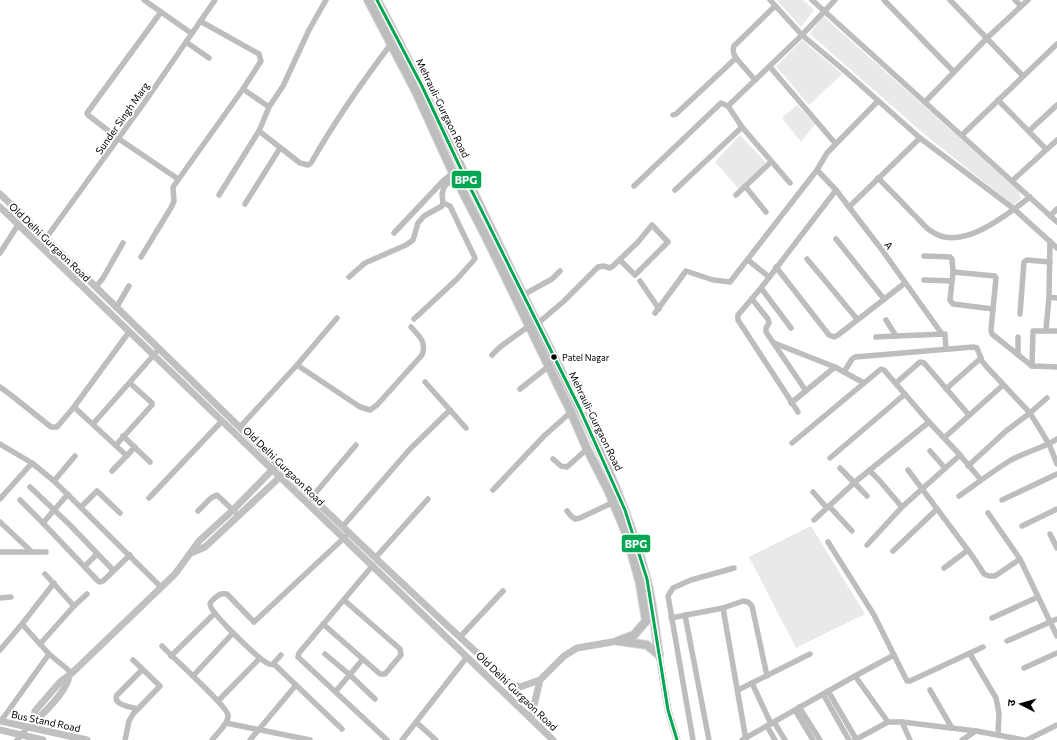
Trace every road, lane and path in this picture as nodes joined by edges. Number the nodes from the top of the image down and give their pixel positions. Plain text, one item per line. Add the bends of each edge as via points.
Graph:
1 (144, 0) edge
2 (215, 0) edge
3 (326, 0) edge
4 (368, 0) edge
5 (377, 0) edge
6 (770, 0) edge
7 (812, 0) edge
8 (835, 0) edge
9 (884, 0) edge
10 (950, 0) edge
11 (1015, 0) edge
12 (1028, 0) edge
13 (775, 6) junction
14 (1021, 6) junction
15 (823, 11) junction
16 (161, 12) junction
17 (200, 21) junction
18 (191, 33) junction
19 (802, 34) junction
20 (987, 38) junction
21 (186, 42) junction
22 (391, 44) junction
23 (1057, 44) edge
24 (209, 58) dead end
25 (736, 58) junction
26 (770, 67) junction
27 (954, 72) junction
28 (1023, 76) junction
29 (755, 80) junction
30 (243, 89) junction
31 (998, 100) junction
32 (878, 101) junction
33 (925, 102) junction
34 (1057, 105) edge
35 (269, 106) junction
36 (728, 106) junction
37 (673, 114) dead end
38 (742, 127) junction
39 (259, 131) junction
40 (1029, 131) junction
41 (962, 135) junction
42 (119, 138) junction
43 (920, 138) junction
44 (1057, 140) edge
45 (836, 143) junction
46 (280, 148) junction
47 (1046, 149) junction
48 (771, 162) junction
49 (817, 170) junction
50 (455, 171) junction
51 (878, 178) junction
52 (178, 179) junction
53 (1012, 181) junction
54 (790, 183) dead end
55 (634, 186) dead end
56 (745, 186) junction
57 (675, 190) dead end
58 (836, 190) junction
59 (0, 194) edge
60 (219, 195) dead end
61 (736, 195) dead end
62 (1030, 198) junction
63 (443, 203) junction
64 (245, 204) dead end
65 (0, 207) edge
66 (849, 207) junction
67 (1014, 209) junction
68 (1057, 209) edge
69 (766, 212) dead end
70 (1050, 216) junction
71 (1057, 222) edge
72 (18, 225) junction
73 (394, 233) dead end
74 (46, 239) junction
75 (836, 239) dead end
76 (1050, 241) junction
77 (123, 243) dead end
78 (41, 245) junction
79 (1057, 248) edge
80 (0, 253) edge
81 (924, 256) dead end
82 (141, 257) dead end
83 (807, 259) dead end
84 (620, 260) junction
85 (748, 260) junction
86 (1050, 262) junction
87 (776, 267) junction
88 (560, 271) dead end
89 (953, 272) junction
90 (349, 277) dead end
91 (769, 277) junction
92 (924, 280) dead end
93 (640, 281) dead end
94 (952, 281) junction
95 (905, 283) junction
96 (129, 286) dead end
97 (96, 287) junction
98 (761, 288) junction
99 (523, 295) junction
100 (1049, 297) junction
101 (1057, 298) edge
102 (752, 299) junction
103 (884, 299) junction
104 (116, 308) junction
105 (993, 309) junction
106 (1020, 314) dead end
107 (337, 318) dead end
108 (414, 319) dead end
109 (857, 319) junction
110 (886, 320) dead end
111 (533, 325) junction
112 (411, 327) dead end
113 (791, 328) dead end
114 (1046, 330) junction
115 (1057, 331) edge
116 (129, 332) junction
117 (942, 334) junction
118 (896, 336) junction
119 (876, 337) dead end
120 (1018, 337) dead end
121 (774, 343) junction
122 (159, 348) junction
123 (946, 349) junction
124 (547, 352) junction
125 (154, 355) junction
126 (492, 355) dead end
127 (1018, 355) junction
128 (980, 358) junction
129 (297, 365) junction
130 (549, 366) junction
131 (1032, 366) junction
132 (835, 367) junction
133 (1057, 367) edge
134 (844, 372) junction
135 (425, 382) dead end
136 (130, 383) junction
137 (864, 383) junction
138 (896, 383) junction
139 (1004, 385) junction
140 (0, 388) edge
141 (520, 389) dead end
142 (946, 389) junction
143 (806, 391) junction
144 (905, 394) junction
145 (1047, 398) dead end
146 (791, 402) junction
147 (74, 407) junction
148 (450, 410) junction
149 (571, 412) junction
150 (798, 412) dead end
151 (1030, 413) junction
152 (968, 415) junction
153 (222, 420) junction
154 (929, 422) junction
155 (93, 424) junction
156 (240, 428) junction
157 (466, 428) dead end
158 (123, 436) junction
159 (944, 438) junction
160 (1057, 439) edge
161 (792, 443) dead end
162 (0, 444) edge
163 (1049, 444) junction
164 (116, 445) junction
165 (356, 445) dead end
166 (135, 447) junction
167 (587, 449) junction
168 (930, 451) dead end
169 (960, 455) junction
170 (75, 456) dead end
171 (127, 456) junction
172 (830, 458) dead end
173 (553, 459) dead end
174 (150, 462) dead end
175 (32, 463) junction
176 (1057, 464) edge
177 (968, 466) junction
178 (840, 468) dead end
179 (945, 468) junction
180 (273, 469) junction
181 (870, 470) junction
182 (908, 470) dead end
183 (112, 471) dead end
184 (1057, 474) edge
185 (281, 476) junction
186 (981, 480) junction
187 (54, 481) junction
188 (855, 482) junction
189 (30, 487) dead end
190 (922, 489) junction
191 (494, 490) dead end
192 (813, 492) dead end
193 (68, 494) junction
194 (867, 496) dead end
195 (959, 496) dead end
196 (312, 497) junction
197 (149, 498) dead end
198 (0, 499) edge
199 (428, 499) dead end
200 (20, 500) dead end
201 (1002, 500) dead end
202 (614, 502) junction
203 (81, 507) junction
204 (828, 507) junction
205 (902, 507) junction
206 (937, 509) junction
207 (1057, 509) edge
208 (55, 510) junction
209 (233, 510) junction
210 (198, 511) dead end
211 (567, 511) dead end
212 (120, 513) dead end
213 (988, 513) dead end
214 (240, 516) junction
215 (814, 520) dead end
216 (0, 522) edge
217 (43, 523) junction
218 (343, 526) junction
219 (1022, 526) dead end
220 (852, 531) dead end
221 (1050, 534) dead end
222 (347, 535) junction
223 (828, 542) dead end
224 (867, 545) dead end
225 (1057, 548) edge
226 (968, 550) junction
227 (893, 551) dead end
228 (0, 552) edge
229 (32, 552) junction
230 (46, 552) dead end
231 (191, 553) junction
232 (97, 554) junction
233 (130, 555) junction
234 (376, 557) junction
235 (1020, 559) junction
236 (85, 566) junction
237 (373, 566) junction
238 (734, 568) dead end
239 (944, 568) dead end
240 (113, 570) junction
241 (45, 574) dead end
242 (54, 583) junction
243 (161, 587) junction
244 (503, 591) dead end
245 (88, 594) dead end
246 (11, 597) dead end
247 (1038, 597) junction
248 (0, 598) edge
249 (344, 600) junction
250 (74, 606) junction
251 (723, 608) junction
252 (215, 613) junction
253 (685, 615) junction
254 (671, 618) junction
255 (992, 618) dead end
256 (1057, 619) edge
257 (1050, 622) junction
258 (22, 624) junction
259 (323, 624) junction
260 (454, 632) junction
261 (233, 633) junction
262 (1057, 636) edge
263 (460, 637) junction
264 (448, 638) junction
265 (618, 641) junction
266 (1007, 642) dead end
267 (40, 644) junction
268 (162, 646) dead end
269 (983, 647) dead end
270 (0, 650) edge
271 (1057, 653) edge
272 (49, 654) junction
273 (281, 654) dead end
274 (325, 654) dead end
275 (810, 654) dead end
276 (970, 654) junction
277 (659, 655) junction
278 (894, 655) junction
279 (172, 656) junction
280 (467, 657) junction
281 (260, 658) junction
282 (363, 659) junction
283 (133, 660) dead end
284 (273, 664) junction
285 (1024, 668) dead end
286 (142, 670) junction
287 (70, 674) junction
288 (350, 675) junction
289 (193, 676) junction
290 (767, 676) junction
291 (854, 676) junction
292 (540, 680) junction
293 (752, 683) junction
294 (296, 685) junction
295 (738, 690) junction
296 (930, 690) dead end
297 (336, 691) junction
298 (825, 692) junction
299 (375, 699) dead end
300 (218, 701) junction
301 (797, 708) junction
302 (138, 709) junction
303 (531, 718) junction
304 (0, 721) edge
305 (416, 722) junction
306 (888, 722) junction
307 (902, 722) junction
308 (226, 723) junction
309 (771, 724) junction
310 (31, 725) junction
311 (1057, 725) edge
312 (952, 728) junction
313 (342, 729) dead end
314 (0, 730) edge
315 (258, 730) junction
316 (976, 731) junction
317 (998, 735) junction
318 (20, 738) edge
319 (745, 739) edge
320 (43, 740) edge
321 (87, 740) edge
322 (125, 740) edge
323 (212, 740) edge
324 (250, 740) edge
325 (310, 740) edge
326 (387, 740) edge
327 (402, 740) edge
328 (436, 740) edge
329 (553, 740) edge
330 (677, 740) edge
331 (693, 740) edge
332 (709, 740) edge
333 (775, 740) edge
334 (785, 740) edge
335 (813, 740) edge
336 (820, 740) edge
337 (849, 740) edge
338 (856, 740) edge
339 (910, 740) edge
340 (962, 740) edge
341 (1025, 740) edge

1 - 16 street
2 - 17 street, Sunder Singh Marg
3 - 35 street via 283,86
4 - 22 main road, Mehrauli-Gurgaon Road
5 - 50 main road, Mehrauli-Gurgaon Road via 418,77
6 - 13 street
7 - 15 street
8 - 15 street
9 - 27 street
10 - 20 street
11 - 14 street
12 - 14 street
13 - 19 street
13 - 25 street via 734,46 733,55
14 - 20 street
15 - 19 street
15 - 33 street
16 - 18 street
16 - 42 street via 87,113
17 - 18 street, Sunder Singh Marg
17 - 30 street via 259,54 261,61
18 - 21 street, Sunder Singh Marg
19 - 26 street
19 - 32 street
20 - 27 street
20 - 28 street
21 - 24 street
21 - 42 street, Sunder Singh Marg
22 - 46 street via 363,81 311,163 300,163
22 - 50 main road, Mehrauli-Gurgaon Road
23 - 28 street
25 - 29 street
25 - 37 street
26 - 29 street
26 - 45 street
27 - 33 street
28 - 31 street
29 - 36 street
30 - 35 street
30 - 52 street
31 - 40 street
31 - 41 street
32 - 43 street
32 - 45 street
33 - 41 street
34 - 40 street
35 - 39 street
36 - 38 street
36 - 55 street via 720,103
38 - 48 street
38 - 57 street
39 - 46 street
39 - 60 street
40 - 47 street
41 - 53 street
42 - 52 street
42 - 74 street, Sunder Singh Marg
43 - 51 street
43 - 67 street
44 - 47 street
45 - 49 street
46 - 64 street
47 - 53 street
48 - 54 street
48 - 56 street
49 - 58 street, A
49 - 85 street
50 - 63 street via 444,187
50 - 73 street via 443,180
50 - 99 main road, Mehrauli-Gurgaon Road
50 - 111 main road, Mehrauli-Gurgaon Road
51 - 66 street
51 - 67 street via 930,231 945,237 955,238 976,232
52 - 82 street via 173,187 172,206
53 - 62 street
56 - 61 street
56 - 69 street
58 - 66 street, A
58 - 87 street
59 - 74 main road, Old Delhi Gurgaon Road
62 - 67 street
62 - 70 street
63 - 90 street via 418,223 413,240 365,263
63 - 108 street via 450,206 475,258
65 - 72 main road, Old Delhi Gurgaon Road
66 - 95 street, A
67 - 76 street
68 - 70 street
70 - 71 street
72 - 78 main road, Old Delhi Gurgaon Road
72 - 80 street
74 - 78 street, Sunder Singh Marg
74 - 97 main road, Old Delhi Gurgaon Road
75 - 103 street
76 - 79 street
76 - 86 street
77 - 97 street
78 - 116 main road, Old Delhi Gurgaon Road
81 - 89 street via 950,257
83 - 109 street
84 - 84 street via 652,225 668,242 635,275
84 - 111 street via 611,268 598,267 564,301
85 - 91 street
85 - 93 street via 730,282 713,280 686,271 657,311
86 - 100 street
86 - 106 street via 1024,262
87 - 91 street
87 - 109 street via 829,335 838,335
88 - 99 street via 548,282
89 - 94 street
89 - 105 street via 995,276
91 - 98 street
92 - 94 street
94 - 105 street via 951,303
95 - 103 street
95 - 117 street, A
96 - 104 street
97 - 104 main road, Old Delhi Gurgaon Road
98 - 102 street
98 - 113 street
99 - 111 main road, Mehrauli-Gurgaon Road
100 - 101 street
100 - 114 street
102 - 121 street via 768,319 766,330
102 - 146 street via 738,315 738,320
103 - 109 street
104 - 122 main road, Old Delhi Gurgaon Road
105 - 127 street via 991,332
107 - 129 street
110 - 118 street
111 - 124 main road, Mehrauli-Gurgaon Road
111 - 126 street
112 - 129 street via 423,341 422,355 370,410 360,407
114 - 115 street
114 - 131 street via 1033,331
116 - 125 main road, Old Delhi Gurgaon Road
116 - 147 street
117 - 118 street
117 - 123 street via 946,335
118 - 119 street
120 - 127 street
121 - 132 street
121 - 143 street
122 - 125 street
122 - 156 main road, Old Delhi Gurgaon Road
123 - 128 street via 977,348
123 - 134 street via 855,357
124 - 130 main road, Mehrauli-Gurgaon Road
124 - 277 main road, Mehrauli-Gurgaon Road via 580,409 625,510 647,579
125 - 136 street
125 - 153 main road, Old Delhi Gurgaon Road
127 - 131 street
128 - 139 street
128 - 142 street
129 - 156 street
130 - 141 street
130 - 149 main road, Mehrauli-Gurgaon Road
131 - 133 street
132 - 134 street
132 - 143 street
134 - 137 street
135 - 148 street
136 - 155 street
136 - 158 street via 152,403 152,406
137 - 138 street via 881,369
137 - 161 street
138 - 142 street via 922,362
138 - 144 street
139 - 151 street
139 - 152 street
140 - 147 street via 54,428
142 - 152 street
143 - 146 street
144 - 154 street
144 - 172 street
145 - 151 street
146 - 150 street
147 - 155 street
148 - 157 street
148 - 218 street via 410,449
149 - 167 main road, Mehrauli-Gurgaon Road
149 - 191 street via 544,436
151 - 163 street
151 - 177 street
152 - 159 street
153 - 180 main road, Old Delhi Gurgaon Road
153 - 197 street
154 - 159 street
154 - 181 street
155 - 164 street
156 - 196 main road, Old Delhi Gurgaon Road
158 - 164 street
158 - 166 street
159 - 169 street
160 - 163 street
162 - 175 street
163 - 176 street
163 - 186 street via 1012,460
164 - 171 street
165 - 196 street
166 - 171 street
166 - 174 street
167 - 173 street via 567,468
167 - 202 main road, Mehrauli-Gurgaon Road
168 - 179 street
169 - 177 street
169 - 179 street
170 - 187 street
171 - 183 street
175 - 187 street
175 - 198 street
177 - 186 street
178 - 188 street
179 - 190 street
180 - 185 main road, Old Delhi Gurgaon Road
180 - 209 main road
181 - 188 street
181 - 205 street
182 - 190 street
184 - 201 street
185 - 214 main road
185 - 222 main road, Old Delhi Gurgaon Road
186 - 195 street
187 - 193 street
188 - 194 street
188 - 204 street
189 - 208 street
190 - 205 street
190 - 206 street
192 - 204 street
193 - 203 street
193 - 208 street
196 - 218 main road, Old Delhi Gurgaon Road
199 - 234 street
200 - 217 street
202 - 211 street via 575,519
202 - 265 main road, Mehrauli-Gurgaon Road via 626,533 640,584 646,621 634,635
203 - 212 street via 97,491
203 - 233 street
204 - 215 street
204 - 220 street
205 - 224 street
206 - 226 street
206 - 227 street
207 - 219 street
208 - 217 street
208 - 232 street
209 - 210 street via 218,495 211,498
209 - 214 street
209 - 231 main road via 199,541
213 - 235 street
214 - 231 main road via 205,547
216 - 229 street
217 - 236 street
218 - 222 main road, Old Delhi Gurgaon Road
221 - 225 street
222 - 234 main road, Old Delhi Gurgaon Road
222 - 237 main road, Old Delhi Gurgaon Road
222 - 252 street via 254,622 224,593 210,603
223 - 278 street via 874,615
226 - 235 street via 984,574 989,576 995,576
226 - 239 street
228 - 229 street
229 - 230 street
231 - 243 main road
232 - 236 street
232 - 240 street
233 - 240 street
233 - 243 street
234 - 260 main road, Old Delhi Gurgaon Road
235 - 247 street
236 - 240 street via 100,582
237 - 249 street
237 - 264 main road, Old Delhi Gurgaon Road
238 - 254 street via 690,580 673,588 668,596
241 - 242 street
242 - 250 street
242 - 258 street
243 - 287 main road
244 - 263 street
245 - 250 street
246 - 248 street
247 - 255 street
247 - 257 street
249 - 259 street
249 - 282 street via 398,646 401,652 383,675
250 - 267 street
251 - 253 street
251 - 290 street via 743,601 752,606
251 - 295 street
252 - 261 street
252 - 279 street
253 - 254 street
253 - 332 street
254 - 331 street
256 - 257 street
257 - 262 street
257 - 266 street
258 - 267 street
258 - 270 street
259 - 282 street
259 - 297 street via 298,657
260 - 263 main road, Old Delhi Gurgaon Road
260 - 264 main road
261 - 281 street
261 - 289 street
263 - 292 main road, Old Delhi Gurgaon Road via 512,684 520,687
264 - 280 main road, Old Delhi Gurgaon Road
265 - 277 main road via 647,645
265 - 292 main road via 571,651
267 - 272 street
268 - 279 street
269 - 276 street
271 - 285 street
272 - 287 street
272 - 304 street
273 - 284 street
274 - 288 street
275 - 290 street
276 - 278 street via 910,681 905,678
276 - 317 street via 996,698 999,712
277 - 330 main road, Mehrauli-Gurgaon Road via 668,710
278 - 291 street
279 - 289 street
280 - 303 main road, Old Delhi Gurgaon Road
280 - 305 street
281 - 284 street via 268,664
281 - 300 street
282 - 288 street
283 - 286 street
284 - 294 street
286 - 302 street via 160,686
286 - 302 street via 116,698 119,703
287 - 310 main road via 35,711
288 - 297 street
288 - 299 street
289 - 300 street
290 - 293 street
291 - 298 street
291 - 306 street
292 - 303 main road
293 - 295 street
293 - 309 street
294 - 313 street
294 - 315 street
295 - 319 street
296 - 312 street
297 - 326 street
298 - 301 street
298 - 337 street
298 - 338 street
300 - 308 street via 227,712
301 - 309 street
301 - 335 street
301 - 336 street
302 - 322 street via 129,722
303 - 329 main road, Old Delhi Gurgaon Road
304 - 310 main road, Bus Stand Road
305 - 327 street
305 - 328 street
306 - 307 street
306 - 338 street
307 - 312 street
307 - 339 street
308 - 315 street
308 - 323 street
309 - 319 street
309 - 333 street
309 - 334 street
310 - 318 street
310 - 321 main road, Bus Stand Road
311 - 341 street
312 - 316 street
314 - 318 main road, Bus Stand Road
315 - 324 street
315 - 325 street
316 - 317 street
316 - 340 street
317 - 341 street
318 - 320 main road, Bus Stand Road

